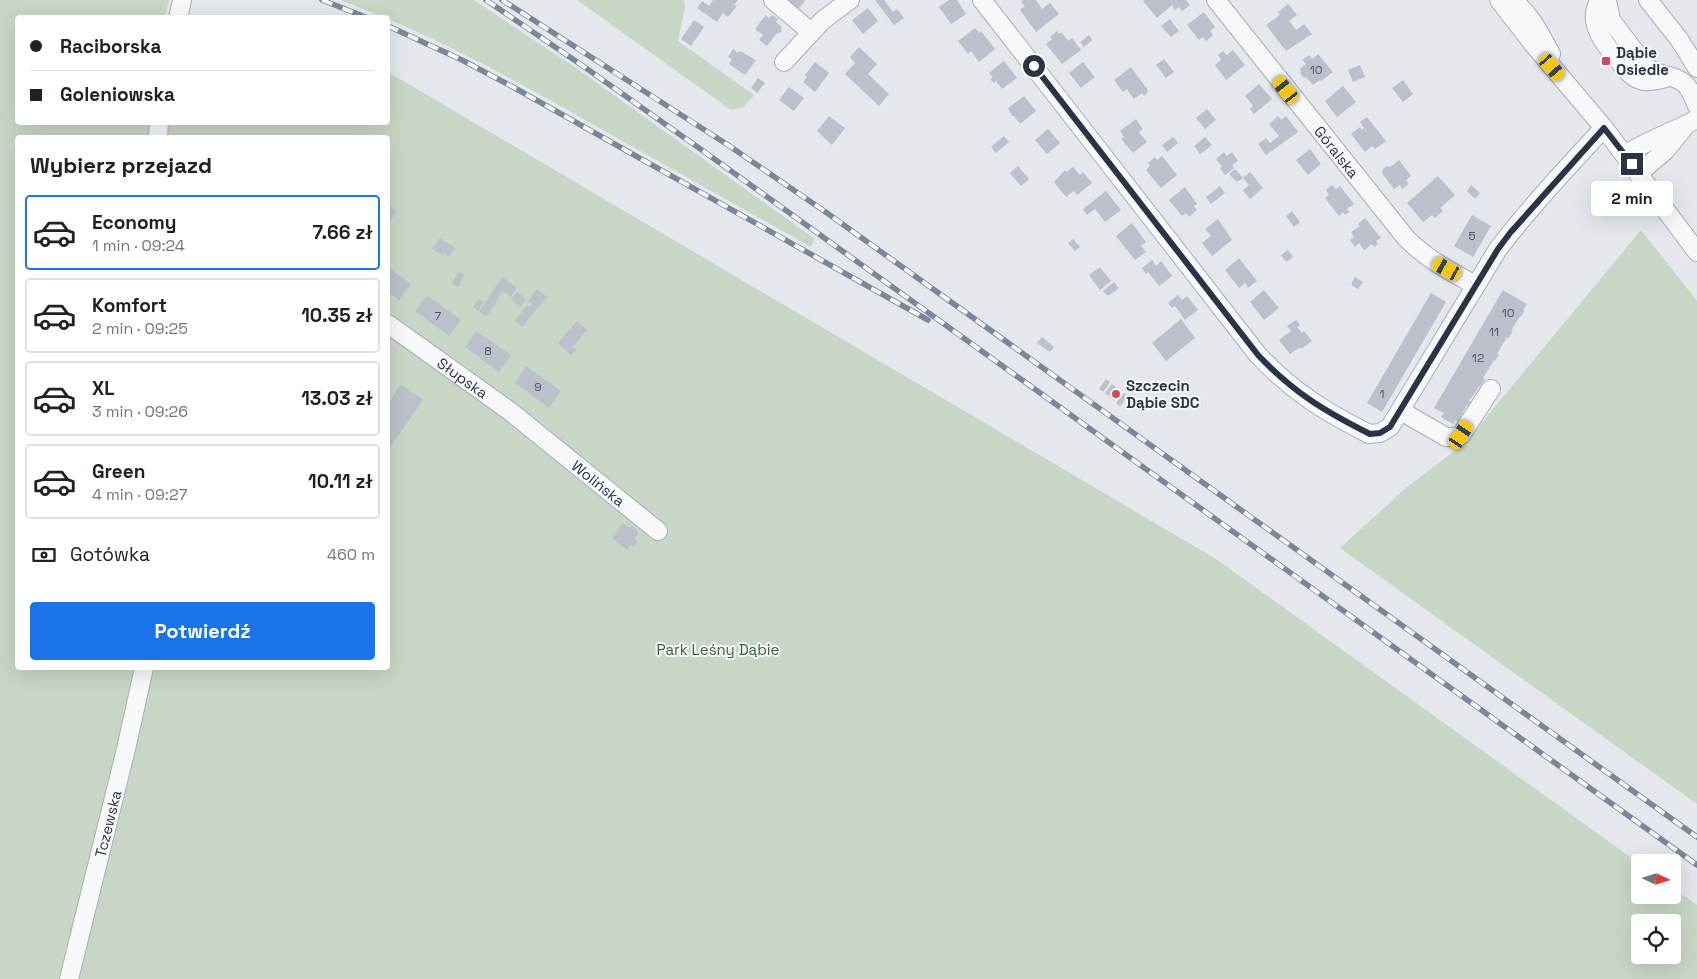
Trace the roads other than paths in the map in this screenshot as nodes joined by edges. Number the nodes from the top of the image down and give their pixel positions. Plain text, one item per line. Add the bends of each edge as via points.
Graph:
1 (182, 0) edge
2 (773, 0) edge
3 (850, 0) edge
4 (982, 0) edge
5 (1216, 0) edge
6 (1499, 0) edge
7 (1512, 0) edge
8 (1600, 0) edge
9 (1607, 0) edge
10 (1648, 0) edge
11 (179, 15) edge
12 (810, 32) junction
13 (784, 62) dead end
14 (1697, 68) edge
15 (1670, 77) junction
16 (1571, 90) junction
17 (1697, 106) edge
18 (1692, 122) edge
19 (1604, 128) junction
20 (1625, 155) junction
21 (1638, 173) junction
22 (1697, 252) edge
23 (1475, 285) junction
24 (390, 325) edge
25 (1491, 389) dead end
26 (1401, 411) junction
27 (538, 435) joint
28 (658, 530) dead end
29 (144, 670) edge
30 (69, 979) edge

1 - 11 street
2 - 12 street
3 - 12 street
4 - 26 street via 1258,355 1282,379 1313,403 1370,434 1390,427
5 - 23 street, Góralska via 1406,238 1432,261
6 - 16 street
7 - 16 street via 1539,31
8 - 15 street via 1595,13 1596,28 1630,74 1643,82
9 - 15 street via 1611,20 1644,64 1657,74
10 - 14 street
12 - 13 street
15 - 17 street via 1687,86
16 - 19 street
18 - 20 street
18 - 21 street via 1665,151
19 - 20 street
19 - 23 street via 1510,233
20 - 21 street
21 - 22 street
23 - 26 street
24 - 27 street, Słupska
25 - 26 street via 1461,435 1454,438 1446,437
27 - 28 street, Wolińska
29 - 30 street, Tczewska

